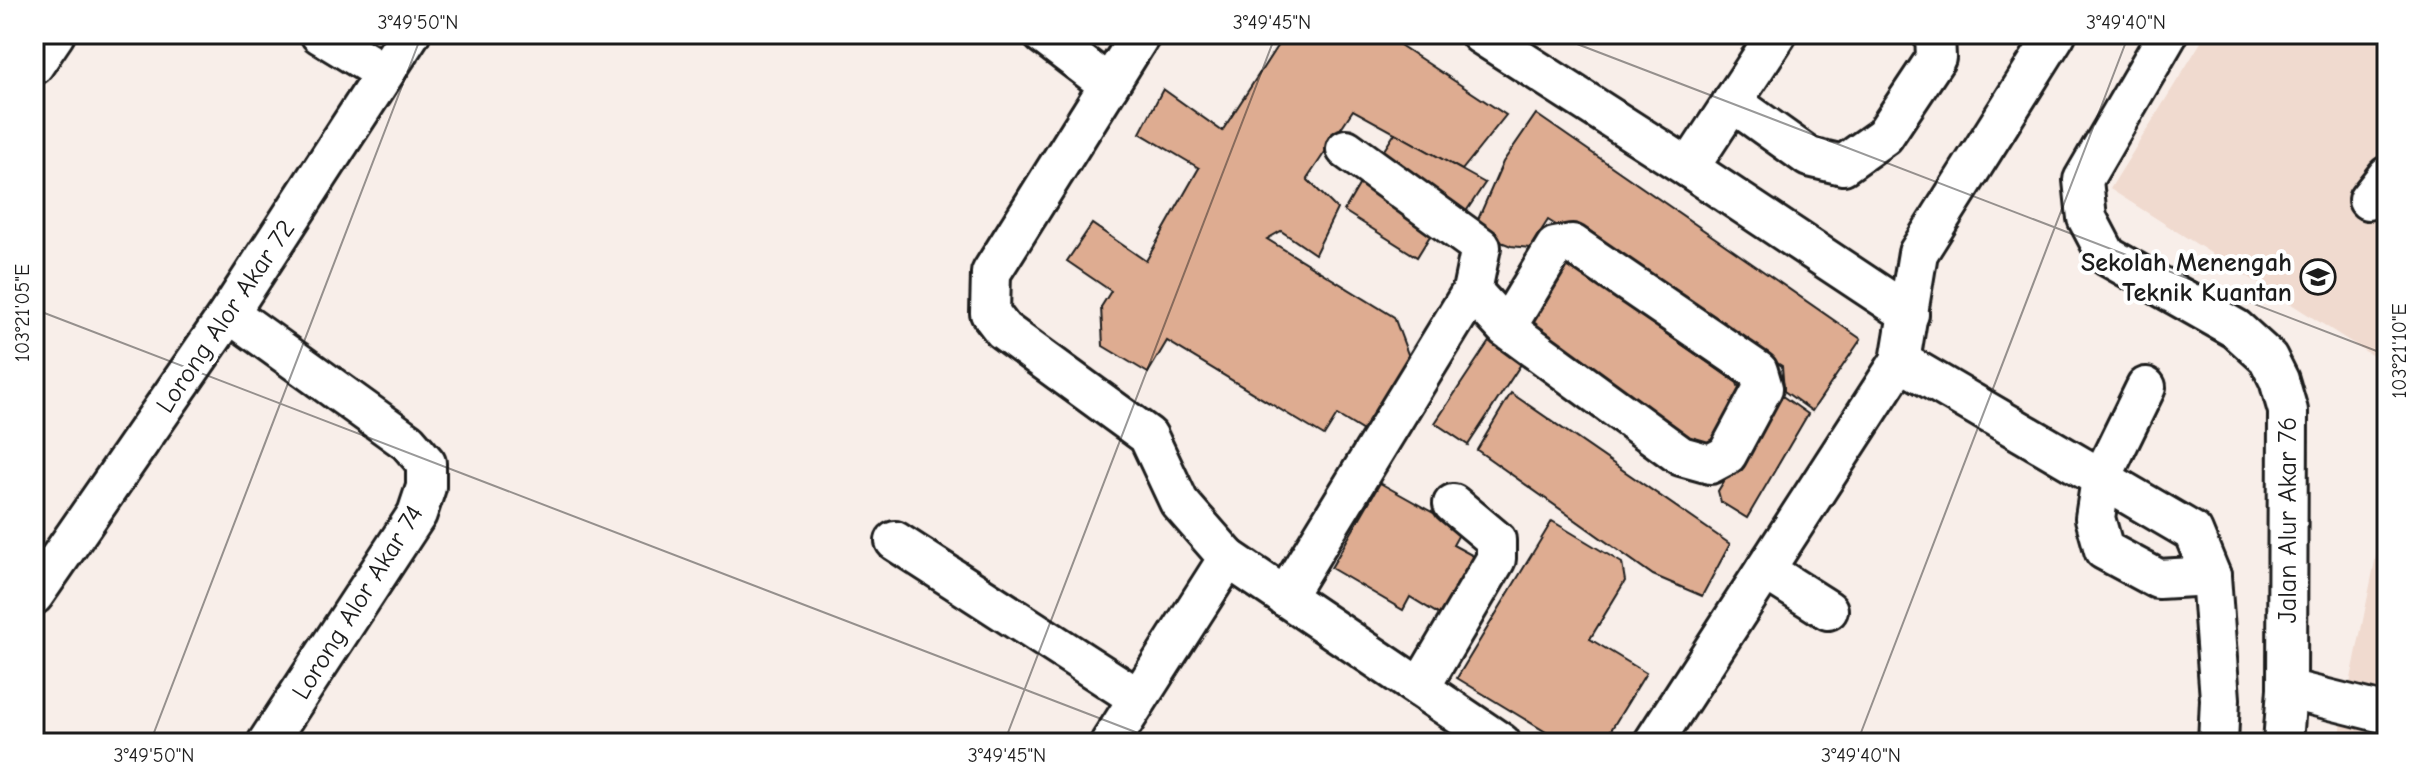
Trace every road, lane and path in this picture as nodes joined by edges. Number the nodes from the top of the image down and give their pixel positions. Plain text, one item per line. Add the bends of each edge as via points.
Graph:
1 (55, 34) edge
2 (320, 34) edge
3 (410, 34) edge
4 (1042, 34) edge
5 (1141, 34) edge
6 (1480, 34) edge
7 (1777, 34) edge
8 (1935, 34) edge
9 (2056, 34) edge
10 (2168, 34) edge
11 (34, 65) edge
12 (384, 73) junction
13 (1109, 85) junction
14 (1732, 102) junction
15 (1346, 149) dead end
16 (1689, 168) junction
17 (1472, 291) junction
18 (229, 313) junction
19 (1909, 314) junction
20 (1506, 328) junction
21 (1900, 361) junction
22 (2146, 387) dead end
23 (2101, 479) junction
24 (1453, 504) dead end
25 (895, 541) dead end
26 (1228, 558) junction
27 (1765, 570) junction
28 (2211, 576) junction
29 (34, 595) edge
30 (1285, 597) junction
31 (1828, 610) dead end
32 (1420, 688) junction
33 (2287, 689) junction
34 (1138, 698) junction
35 (2387, 714) edge
36 (267, 743) edge
37 (1110, 743) edge
38 (1501, 743) edge
39 (1653, 743) edge
40 (2218, 743) edge
41 (2283, 743) edge

1 - 11 street
2 - 12 street
3 - 12 street, Lorong Alor Akar 72
4 - 13 street
5 - 13 street
6 - 16 street
7 - 14 street
8 - 14 street via 1936,58 1884,136 1843,165 1809,157
9 - 19 street via 1918,253
10 - 33 street, Jalan Alur Akar 76 via 2083,180 2087,218 2107,256 2236,329 2268,358 2279,380 2288,411
12 - 18 street, Lorong Alor Akar 72
13 - 26 street via 991,273 990,313 1003,330 1148,436 1179,502
14 - 16 street
15 - 17 street via 1481,247
16 - 19 street
17 - 20 street
17 - 30 street
18 - 29 street, Lorong Alor Akar 72
18 - 36 street, Lorong Alor Akar 74 via 408,442 426,463 426,487 417,514
19 - 21 street
20 - 20 street via 1681,456 1710,464 1727,455 1763,388 1758,371 1572,244 1555,247
21 - 23 street
21 - 27 street
22 - 23 street
23 - 28 street via 2193,532
23 - 28 street via 2095,518 2104,550 2158,579
24 - 32 street via 1496,540 1496,559
25 - 34 street
26 - 30 street
26 - 34 street
27 - 31 street
27 - 39 street
28 - 40 street
30 - 32 street
32 - 38 street
33 - 35 street
33 - 41 street, Jalan Alur Akar 76
34 - 37 street

